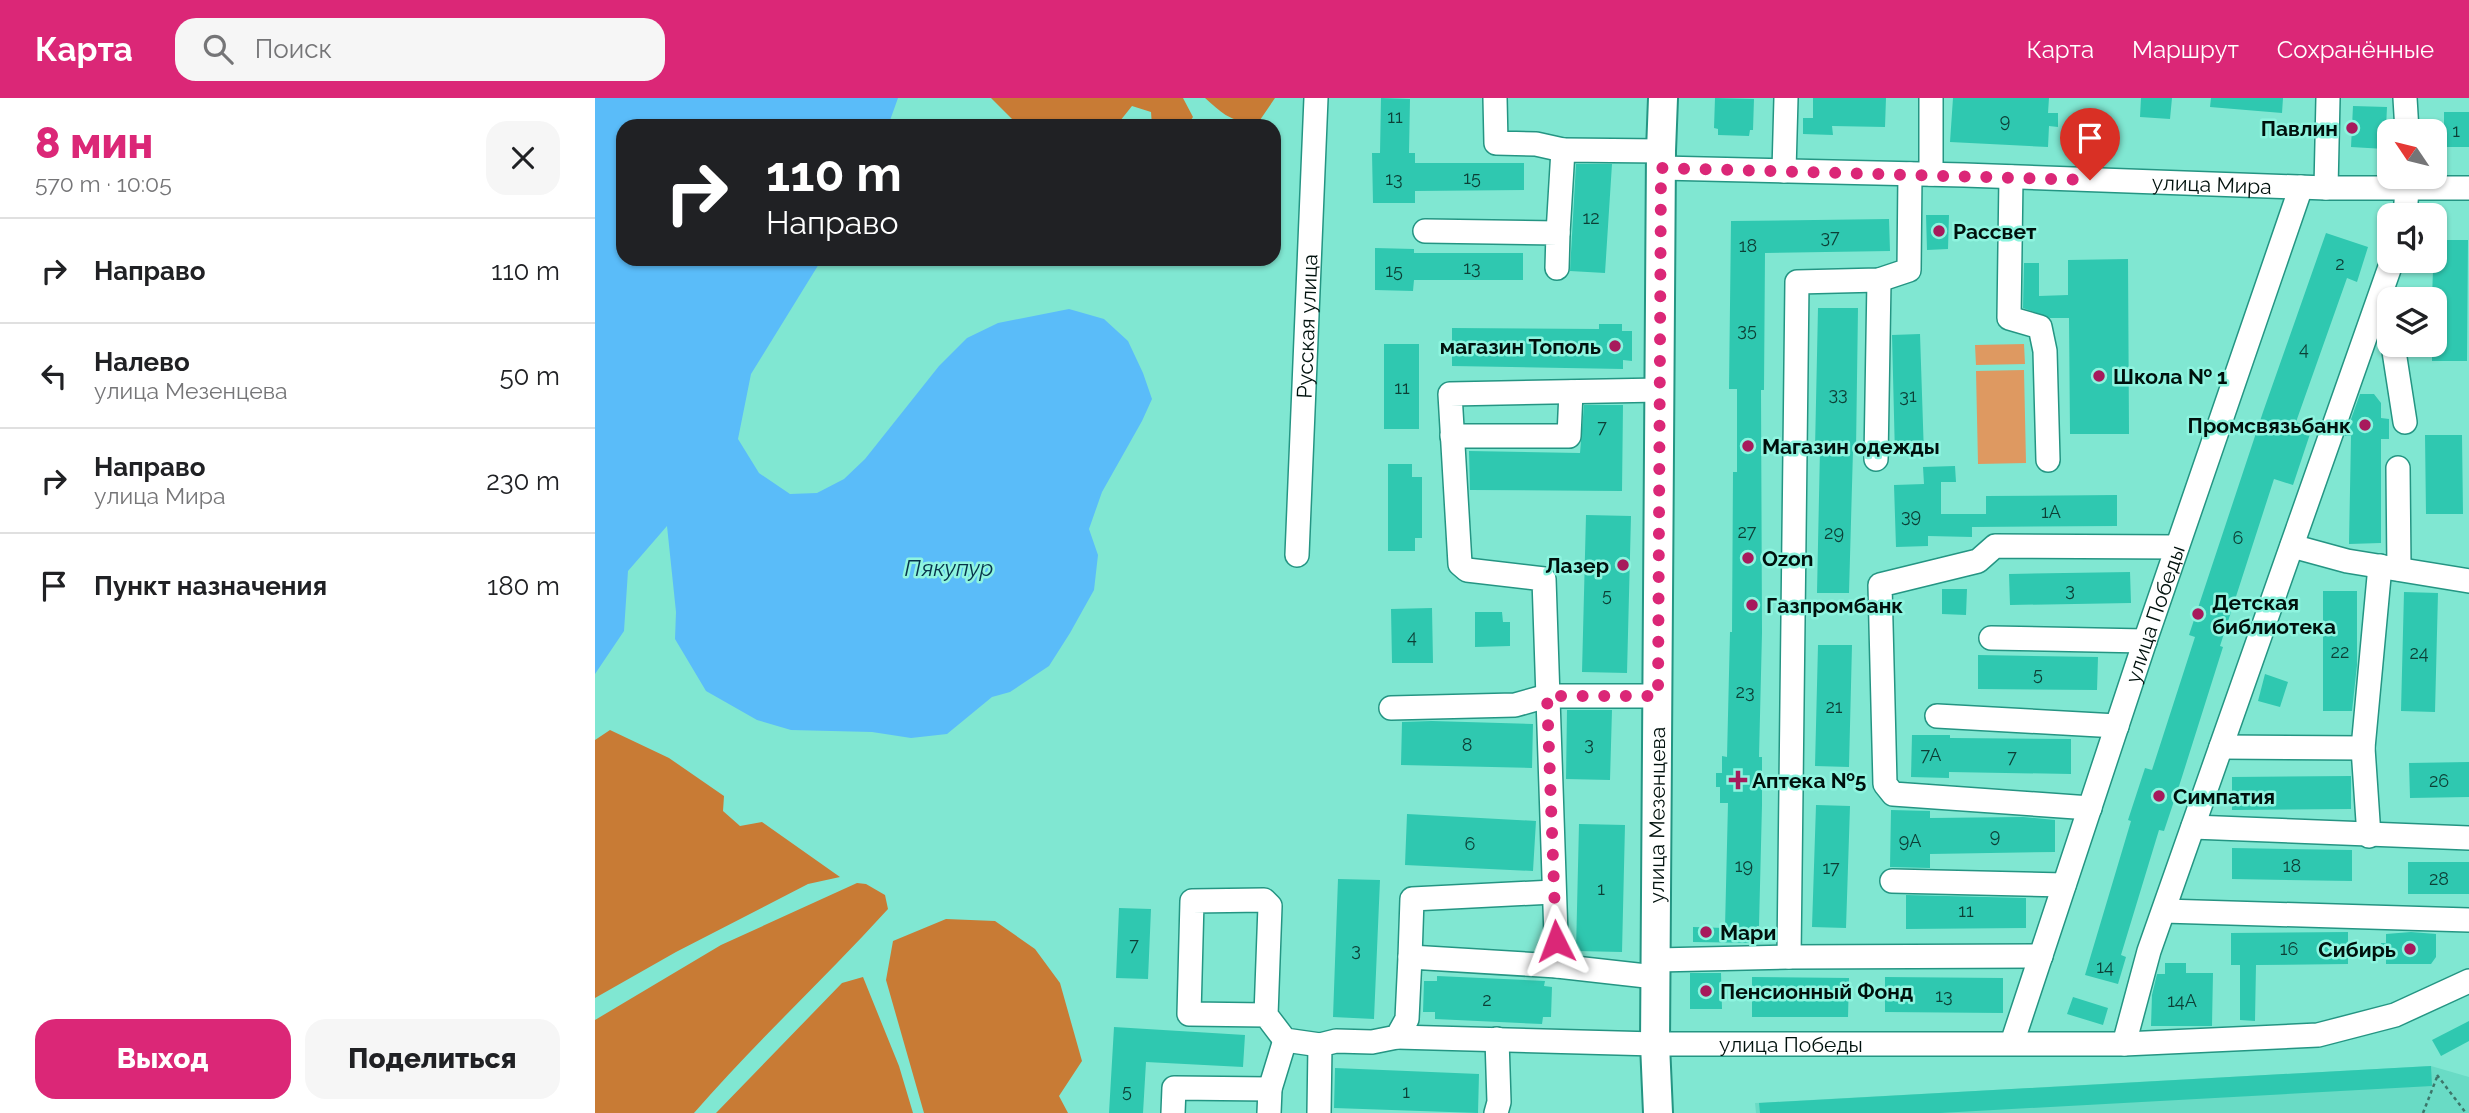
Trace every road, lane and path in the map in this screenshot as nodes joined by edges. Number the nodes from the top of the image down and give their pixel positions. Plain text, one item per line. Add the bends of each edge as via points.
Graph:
1 (1316, 98) edge
2 (1495, 98) edge
3 (1664, 98) edge
4 (1786, 98) edge
5 (1931, 98) edge
6 (2327, 98) edge
7 (2406, 98) edge
8 (2407, 119) edge
9 (1563, 150) junction
10 (1661, 160) junction
11 (1784, 171) junction
12 (1921, 174) junction
13 (2011, 177) junction
14 (2377, 184) edge
15 (2447, 186) edge
16 (2301, 187) junction
17 (2326, 188) junction
18 (2469, 188) edge
19 (1425, 231) dead end
20 (1558, 233) junction
21 (1557, 268) dead end
22 (1879, 280) junction
23 (2377, 302) edge
24 (2395, 357) edge
25 (1660, 390) junction
26 (1571, 392) junction
27 (2405, 422) dead end
28 (1452, 436) junction
29 (1876, 459) dead end
30 (2048, 460) dead end
31 (2398, 468) dead end
32 (2291, 546) junction
33 (2177, 547) junction
34 (1297, 555) dead end
35 (2389, 568) junction
36 (2469, 581) edge
37 (1991, 638) dead end
38 (2145, 641) junction
39 (1547, 696) junction
40 (1658, 696) junction
41 (1391, 708) dead end
42 (1937, 716) dead end
43 (2117, 726) junction
44 (2221, 747) junction
45 (2363, 748) junction
46 (2090, 808) junction
47 (2193, 827) junction
48 (2369, 836) junction
49 (2469, 838) edge
50 (1892, 881) dead end
51 (2064, 885) junction
52 (1553, 892) junction
53 (2164, 911) junction
54 (2469, 920) edge
55 (2041, 956) junction
56 (1410, 957) junction
57 (1789, 957) junction
58 (1557, 966) junction
59 (1656, 969) junction
60 (2469, 981) edge
61 (1266, 1015) junction
62 (1397, 1037) junction
63 (1497, 1039) junction
64 (1285, 1040) junction
65 (2012, 1043) junction
66 (1655, 1044) junction
67 (2124, 1044) junction
68 (1320, 1045) junction
69 (1270, 1089) junction
70 (1173, 1113) edge
71 (1269, 1113) edge
72 (1319, 1113) edge
73 (1496, 1113) edge
74 (1658, 1113) edge
75 (2423, 1113) edge
76 (2466, 1113) edge

1 - 34 street, Русская улица
2 - 9 street, улица Мира via 1496,143
3 - 10 main road, улица Мезенцева
4 - 11 street
5 - 12 street
6 - 17 street
7 - 8 street
9 - 10 street, улица Мира
9 - 20 street
10 - 11 street, улица Мира
10 - 25 main road, улица Мезенцева
11 - 12 street, улица Мира
12 - 13 street, улица Мира
12 - 22 street via 1909,270
13 - 16 street, улица Мира
13 - 30 street via 2009,318 2040,327 2045,351
14 - 17 street, улица Мира
15 - 18 street, улица Мира
16 - 17 street, улица Мира
16 - 33 street, улица Победы
19 - 20 street
20 - 21 street
22 - 29 street
22 - 57 street via 1797,282
23 - 32 street
24 - 27 street
25 - 26 street
25 - 40 main road, улица Мезенцева
26 - 28 street via 1569,436
26 - 28 street via 1450,394
28 - 39 street via 1459,564 1467,570 1544,579
31 - 35 street
32 - 35 street
32 - 44 street
33 - 38 street, улица Победы
33 - 46 street via 1995,546 1978,561 1880,585 1885,784 1893,794
35 - 36 street
35 - 45 street
37 - 38 street
38 - 43 street, улица Победы
39 - 40 street
39 - 41 street via 1515,705
39 - 52 street
40 - 59 main road, улица Мезенцева
42 - 43 street
43 - 46 street, улица Победы
44 - 45 street
44 - 47 street
45 - 48 street
46 - 51 street, улица Победы
47 - 48 street
47 - 53 street
48 - 49 street
50 - 51 street
51 - 55 street, улица Победы
52 - 56 street via 1412,899
52 - 58 street
53 - 54 street
53 - 67 street
55 - 57 street
55 - 65 street, улица Победы
56 - 58 street
56 - 62 street via 1406,1019
57 - 59 street
58 - 59 street
59 - 66 main road, улица Мезенцева
60 - 67 street, улица Победы via 2395,1015 2318,1035
61 - 61 street via 1270,906 1264,900 1192,901 1189,1014
61 - 64 street
62 - 63 street, улица Победы
62 - 68 street, улица Победы
63 - 66 street, улица Победы
63 - 73 street
64 - 68 street, улица Победы
64 - 69 street
65 - 66 street, улица Победы
65 - 67 street, улица Победы
66 - 74 main road, улица Мезенцева
68 - 72 street
69 - 70 street via 1174,1087
69 - 71 street
75 - 76 path via 2437,1075

